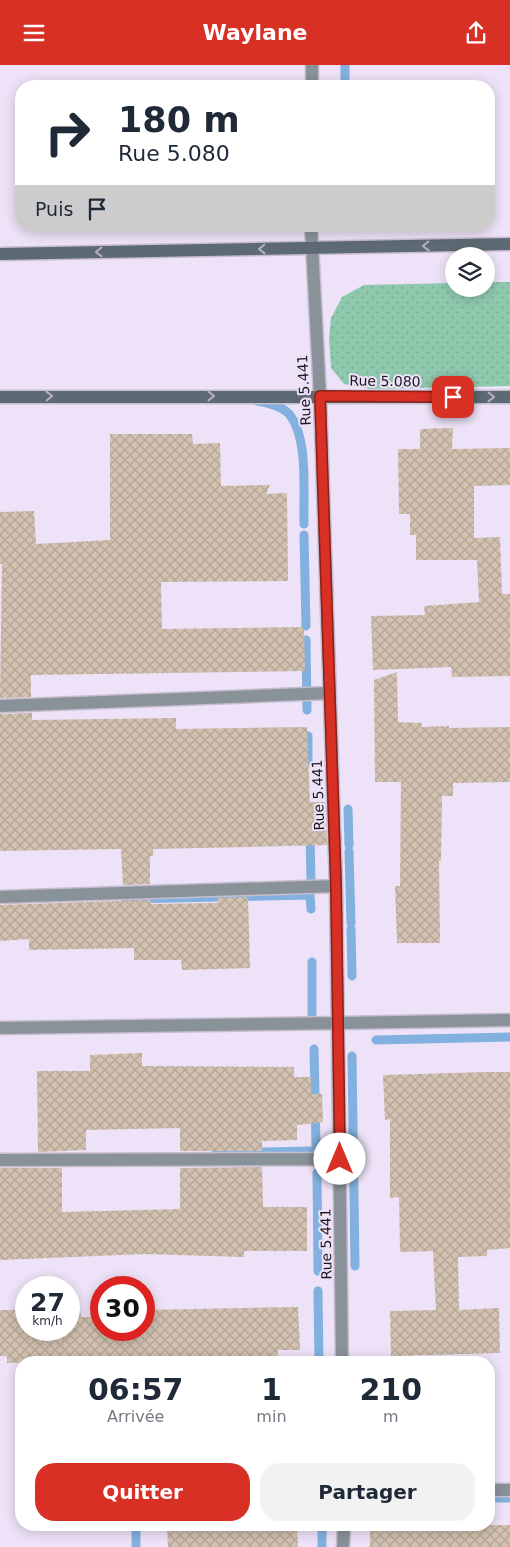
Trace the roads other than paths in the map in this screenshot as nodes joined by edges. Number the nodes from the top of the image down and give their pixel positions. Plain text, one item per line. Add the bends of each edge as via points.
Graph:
1 (312, 65) edge
2 (312, 80) edge
3 (311, 232) edge
4 (510, 244) edge
5 (311, 248) junction
6 (0, 254) edge
7 (320, 396) junction
8 (0, 397) edge
9 (510, 397) edge
10 (330, 693) junction
11 (0, 706) edge
12 (336, 886) junction
13 (0, 897) edge
14 (510, 1019) edge
15 (340, 1023) junction
16 (0, 1028) edge
17 (340, 1159) junction
18 (0, 1160) edge
19 (342, 1356) edge
20 (495, 1490) edge
21 (510, 1490) edge
22 (344, 1531) edge
23 (343, 1547) edge

1 - 2 street
3 - 5 street, Rue 5.441
4 -> 5 main road
5 -> 6 main road
5 - 7 street, Rue 5.441
8 -> 7 main road, Rue 5.080
7 -> 9 main road, Rue 5.080
7 - 10 street, Rue 5.441
10 - 11 street
10 - 12 street, Rue 5.441
12 - 13 street
12 - 15 street, Rue 5.441
14 - 15 street
15 - 16 street
15 - 17 street, Rue 5.441
17 - 18 street
17 - 19 street, Rue 5.441
20 - 21 street
22 - 23 street

